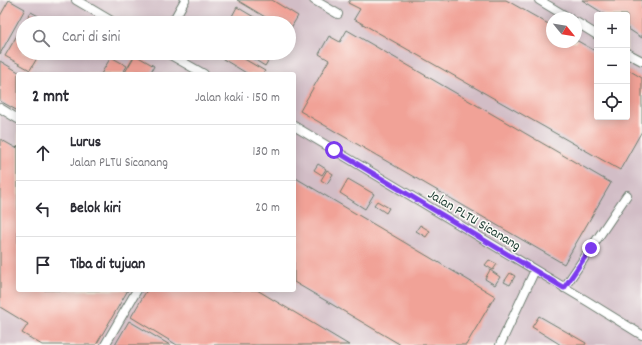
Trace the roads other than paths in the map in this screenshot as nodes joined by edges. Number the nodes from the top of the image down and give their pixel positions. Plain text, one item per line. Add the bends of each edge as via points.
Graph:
1 (76, 0) edge
2 (185, 0) edge
3 (314, 0) edge
4 (539, 0) edge
5 (87, 3) edge
6 (559, 12) edge
7 (338, 14) dead end
8 (105, 16) edge
9 (176, 16) edge
10 (582, 26) edge
11 (594, 33) edge
12 (630, 54) edge
13 (180, 60) edge
14 (642, 62) edge
15 (201, 72) edge
16 (0, 108) edge
17 (16, 119) edge
18 (296, 127) edge
19 (627, 195) dead end
20 (535, 270) junction
21 (564, 288) junction
22 (136, 292) edge
23 (642, 335) edge
24 (105, 345) edge
25 (500, 345) edge

1 - 5 lane
2 - 9 lane
3 - 7 lane
4 - 6 lane
5 - 8 lane
10 - 11 lane
12 - 14 lane
13 - 15 lane
16 - 17 lane
18 - 20 lane, Jalan PLTU Sicanang
19 - 21 lane
20 - 21 lane, Jalan PLTU Sicanang
20 - 25 lane
21 - 23 lane, Jalan PLTU Sicanang
22 - 24 lane

